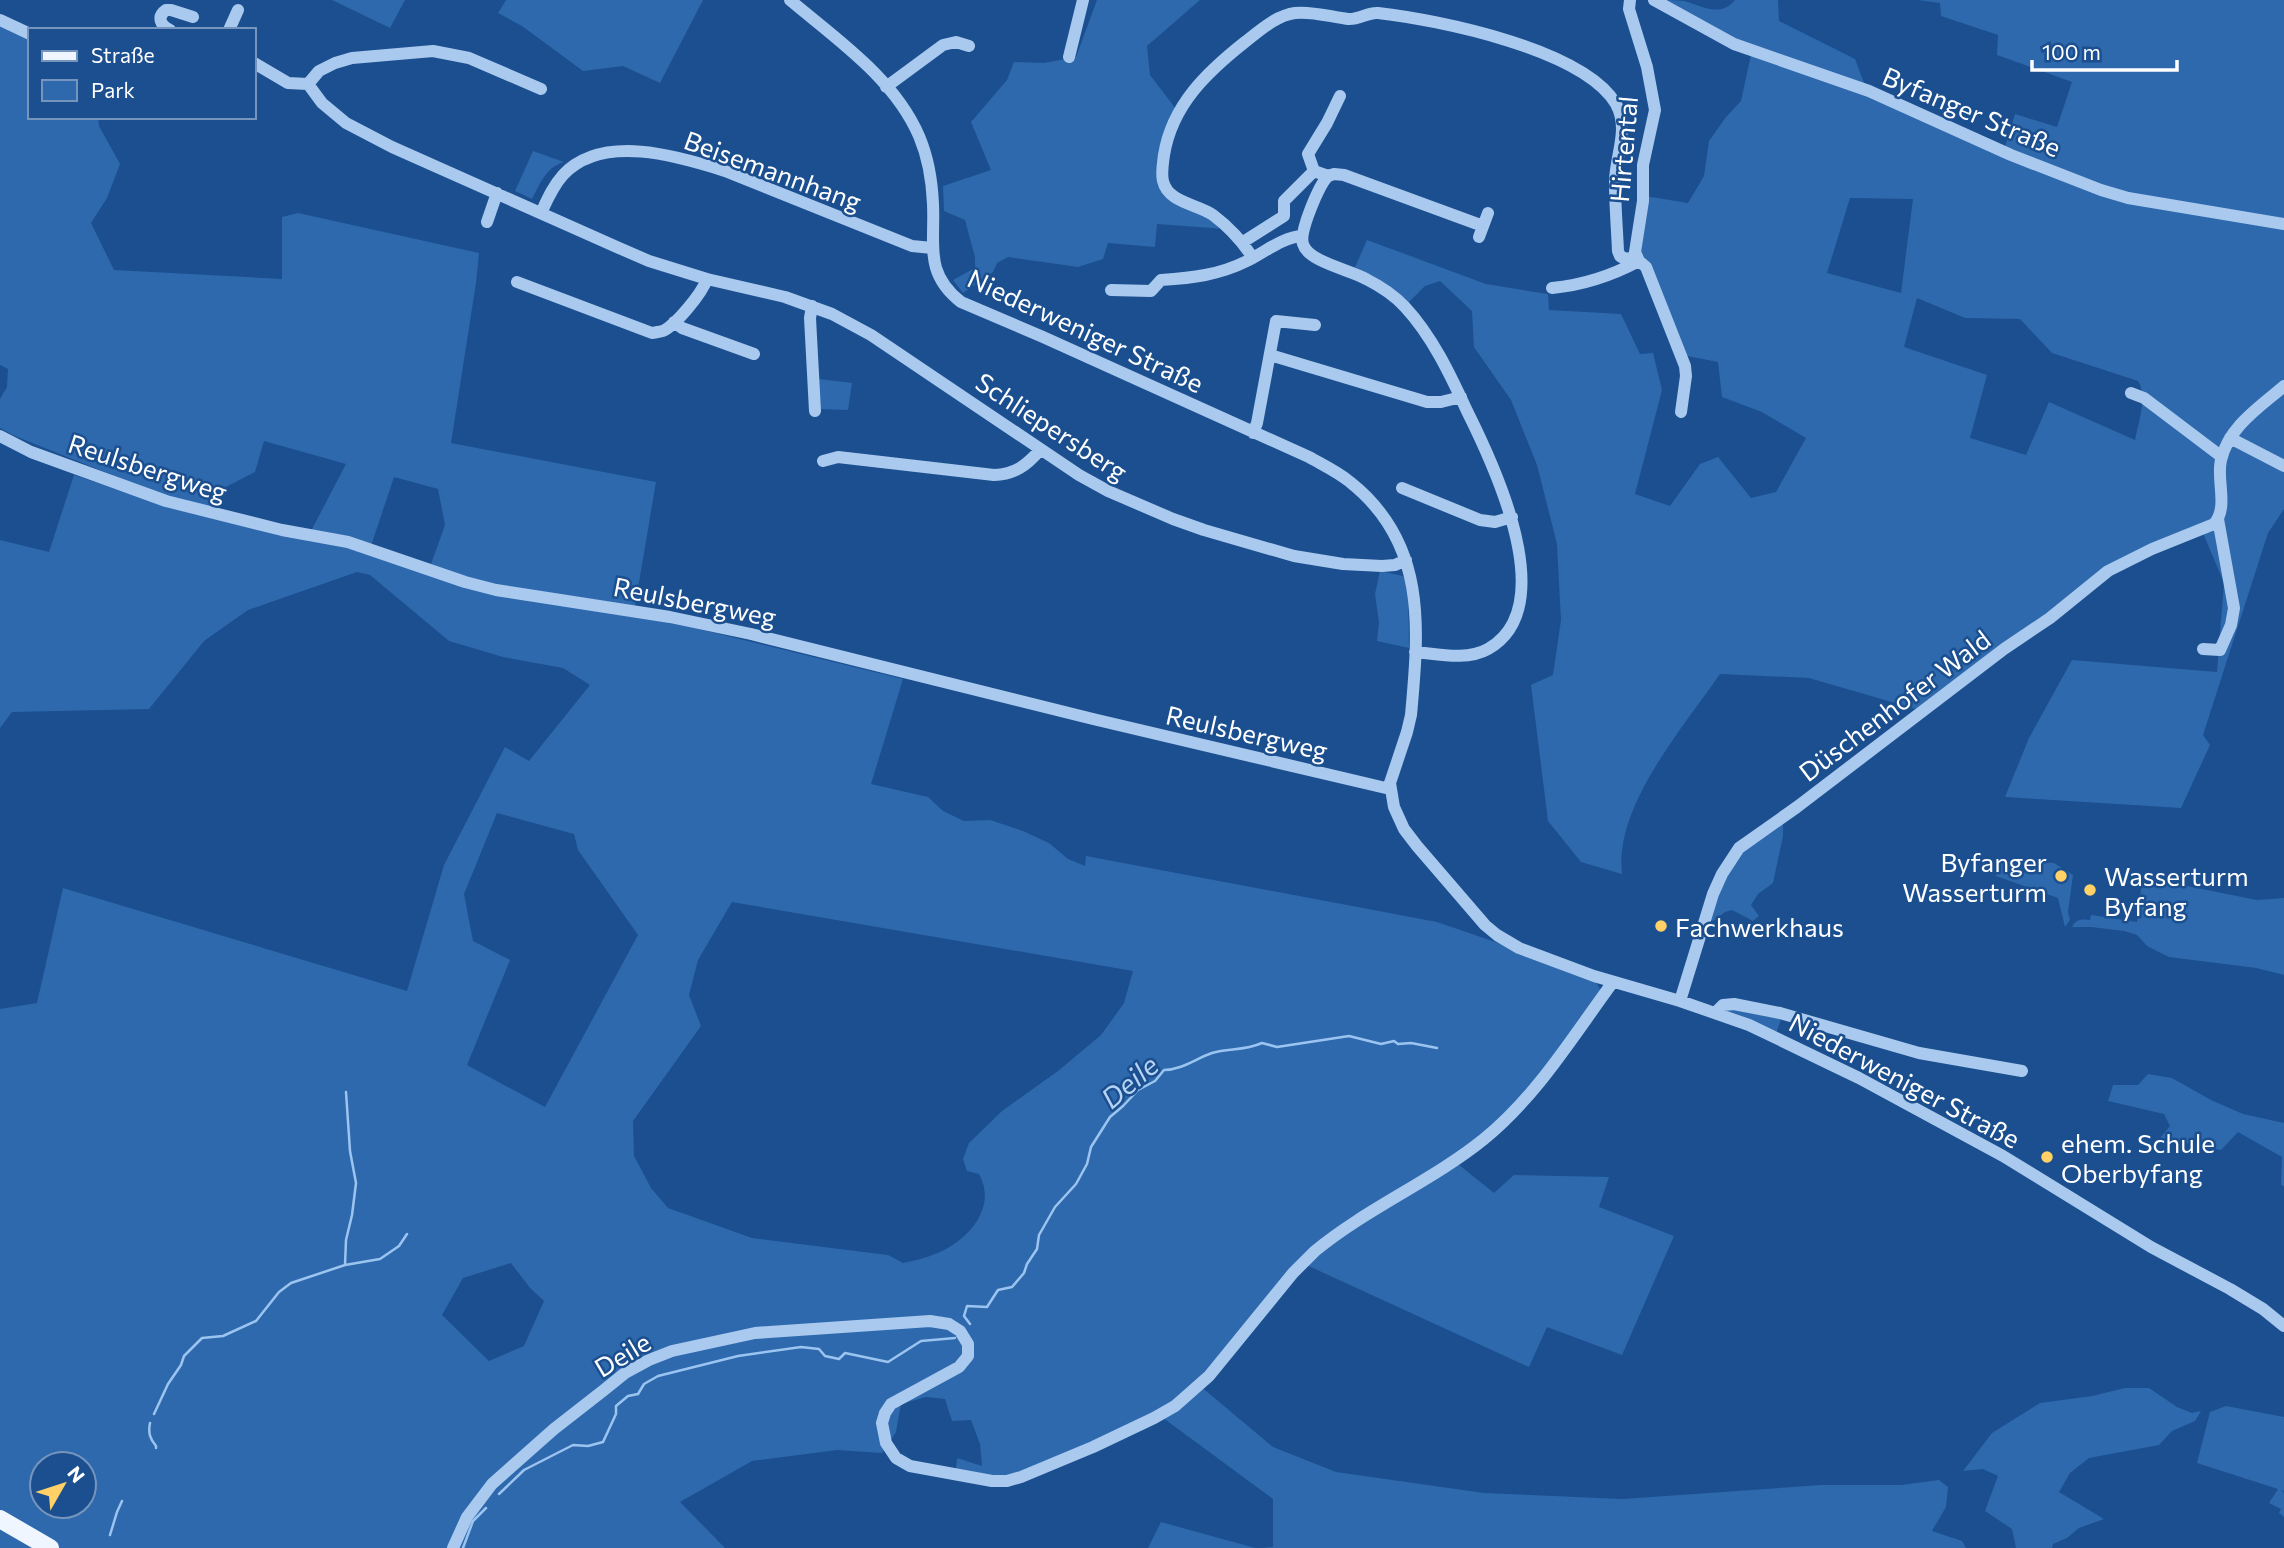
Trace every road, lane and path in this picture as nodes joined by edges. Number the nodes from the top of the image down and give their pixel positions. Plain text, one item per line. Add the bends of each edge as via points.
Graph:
1 (790, 0) edge
2 (1083, 0) edge
3 (1630, 0) edge
4 (1654, 0) edge
5 (237, 10) dead end
6 (193, 17) dead end
7 (0, 20) edge
8 (166, 28) edge
9 (230, 28) edge
10 (28, 33) edge
11 (969, 46) dead end
12 (1069, 57) dead end
13 (256, 64) edge
14 (308, 84) junction
15 (886, 87) junction
16 (541, 89) dead end
17 (1340, 96) dead end
18 (1314, 171) junction
19 (1328, 176) junction
20 (497, 193) junction
21 (541, 213) junction
22 (487, 222) dead end
23 (2284, 224) edge
24 (1483, 225) dead end
25 (1302, 236) junction
26 (1242, 242) junction
27 (932, 248) junction
28 (1253, 258) junction
29 (1638, 259) junction
30 (708, 279) junction
31 (517, 282) dead end
32 (1552, 288) dead end
33 (1111, 290) dead end
34 (812, 306) junction
35 (674, 322) junction
36 (1315, 325) dead end
37 (754, 354) dead end
38 (1269, 355) junction
39 (2284, 386) edge
40 (2131, 393) dead end
41 (1461, 397) junction
42 (815, 411) dead end
43 (1681, 412) dead end
44 (1253, 433) junction
45 (0, 436) edge
46 (2230, 438) junction
47 (1040, 450) junction
48 (2222, 457) junction
49 (823, 461) dead end
50 (2284, 466) edge
51 (1402, 488) dead end
52 (1512, 517) junction
53 (2218, 519) junction
54 (1406, 561) junction
55 (2203, 649) dead end
56 (1415, 652) junction
57 (1390, 789) junction
58 (1613, 982) junction
59 (1680, 1000) junction
60 (1716, 1013) junction
61 (2022, 1071) dead end
62 (2284, 1326) edge
63 (0, 1519) edge
64 (50, 1548) edge
65 (453, 1548) edge

1 - 15 street, Niederweniger Straße
2 - 12 street
3 - 29 street, Hirtental via 1655,110 1643,165
4 - 23 street, Byfanger Straße via 1734,44 1869,90 2101,190
5 - 9 street
6 - 8 street via 166,10 160,21
7 - 10 street
11 - 15 street via 943,45
13 - 14 street via 288,83
14 - 16 street via 319,71 352,58 433,51 469,58
14 - 20 street, Schliepersberg via 346,123
15 - 27 street, Niederweniger Straße via 907,111 929,168 934,207
17 - 18 street via 1308,154
18 - 19 street
18 - 26 street via 1284,201 1284,216
19 - 24 street via 1344,175
19 - 25 street
20 - 21 street, Schliepersberg
20 - 22 street
21 - 27 street, Beisemannhang via 554,187 573,165 602,153 631,152 715,168 912,246
21 - 30 street, Schliepersberg via 649,261
25 - 28 street via 1293,236
25 - 41 street via 1308,253 1366,278 1402,304 1430,341
26 - 28 street
26 - 29 street via 1212,214 1175,198 1163,184 1166,143 1178,112 1191,92 1260,30 1295,13 1350,19 1375,13 1514,44 1595,82 1615,104 1623,128 1615,181 1618,251 1626,259
27 - 44 street, Niederweniger Straße via 940,281 961,302
28 - 33 street via 1205,276 1161,280 1151,292
29 - 32 street via 1611,275
29 - 43 street via 1646,267 1685,366
30 - 34 street, Schliepersberg
30 - 35 street
31 - 35 street via 652,333
34 - 42 street
34 - 47 street, Schliepersberg via 871,335
35 - 37 street
36 - 38 street via 1276,321
38 - 41 street via 1427,402
38 - 44 street
39 - 46 street
40 - 48 street
41 - 52 street
44 - 54 street, Niederweniger Straße via 1348,480 1377,508
45 - 57 street, Reulsbergweg via 31,452 166,501 348,542 496,590 751,634
46 - 48 street
46 - 50 street
47 - 49 street via 1020,470 994,475 838,457
47 - 54 street, Schliepersberg via 1108,491 1204,530 1318,560 1382,566
48 - 53 street
51 - 52 street via 1416,502 1485,521
52 - 56 street via 1521,567 1517,607 1506,633 1478,653
53 - 55 street via 2234,608 2220,650
53 - 59 street, Düschenhofer Wald via 2108,571 1739,848 1713,894
54 - 56 street, Niederweniger Straße via 1415,596
56 - 57 street, Niederweniger Straße via 1409,725
57 - 58 street, Niederweniger Straße via 1399,819 1417,846 1490,930 1519,947
58 - 59 street, Niederweniger Straße
58 - 65 street, Deile via 1546,1073 1502,1123 1475,1146 1315,1251 1202,1383 1175,1406 1140,1425 1012,1480 992,1481 911,1466 896,1458 886,1443 885,1413 895,1401 963,1363 969,1350 960,1331 930,1321 755,1333 673,1351 625,1373 492,1485 467,1517
59 - 60 street, Niederweniger Straße
60 - 61 street, Niederweniger Straße via 1727,1004 1746,1006 1919,1053
60 - 62 street, Niederweniger Straße via 1859,1078 2003,1156 2151,1247 2230,1289
63 - 64 main road

